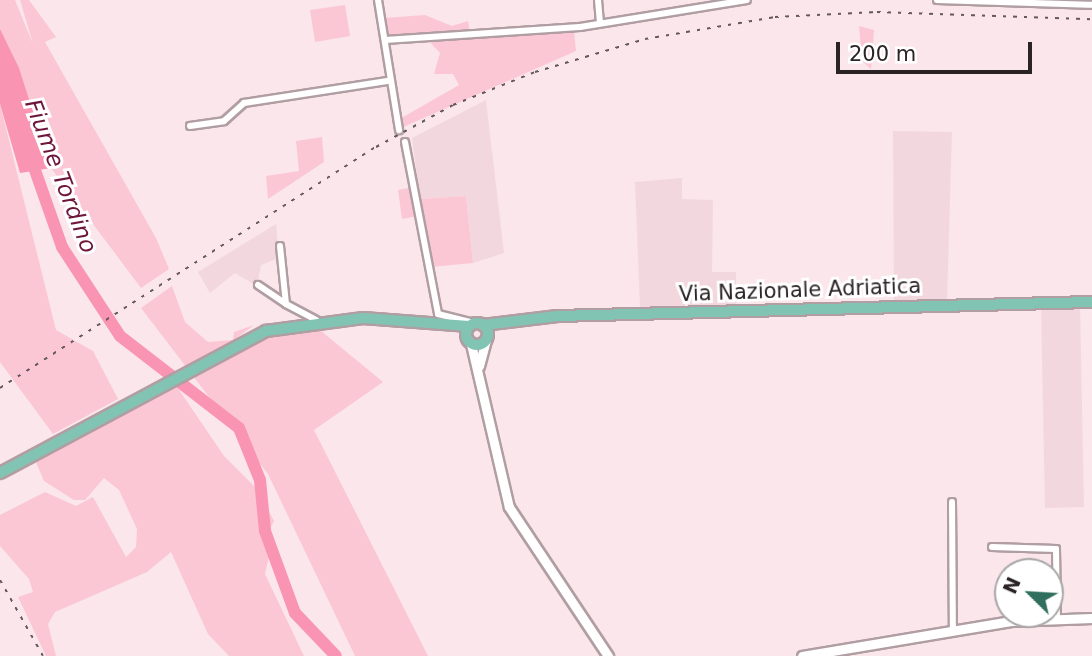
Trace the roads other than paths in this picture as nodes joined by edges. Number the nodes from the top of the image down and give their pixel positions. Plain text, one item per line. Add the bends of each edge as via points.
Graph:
1 (379, 0) edge
2 (598, 0) edge
3 (747, 0) edge
4 (937, 0) edge
5 (1092, 5) edge
6 (600, 23) junction
7 (385, 40) junction
8 (387, 81) junction
9 (190, 126) dead end
10 (399, 130) dead end
11 (405, 142) dead end
12 (280, 246) dead end
13 (258, 285) dead end
14 (1092, 302) edge
15 (286, 303) junction
16 (509, 319) junction
17 (311, 321) junction
18 (440, 322) junction
19 (476, 325) junction
20 (487, 339) junction
21 (469, 343) junction
22 (479, 368) junction
23 (0, 473) edge
24 (952, 502) dead end
25 (992, 547) dead end
26 (1056, 558) edge
27 (1064, 617) edge
28 (1092, 618) edge
29 (994, 625) edge
30 (953, 630) junction
31 (608, 656) edge
32 (802, 656) edge

1 - 7 street
2 - 6 street
3 - 6 street
4 - 5 street
6 - 7 street
7 - 8 street
8 - 9 street via 244,103 224,121
8 - 10 street
11 - 19 street via 438,314
12 - 15 street
13 - 15 street
14 - 16 main road, Via Nazionale Adriatica
15 - 17 street
16 - 19 main road, Via Nazionale Adriatica
16 - 20 main road
17 - 18 main road, Via Nazionale Adriatica
17 - 23 main road, Via Nazionale Adriatica via 232,347
18 - 19 main road, Via Nazionale Adriatica
18 - 21 main road
19 - 20 main road
19 - 21 main road
20 - 21 main road
20 - 22 main road
21 - 22 main road
22 - 31 main road via 509,507
24 - 30 street
25 - 26 street via 1056,549
27 - 28 main road
29 - 30 main road
30 - 32 main road

